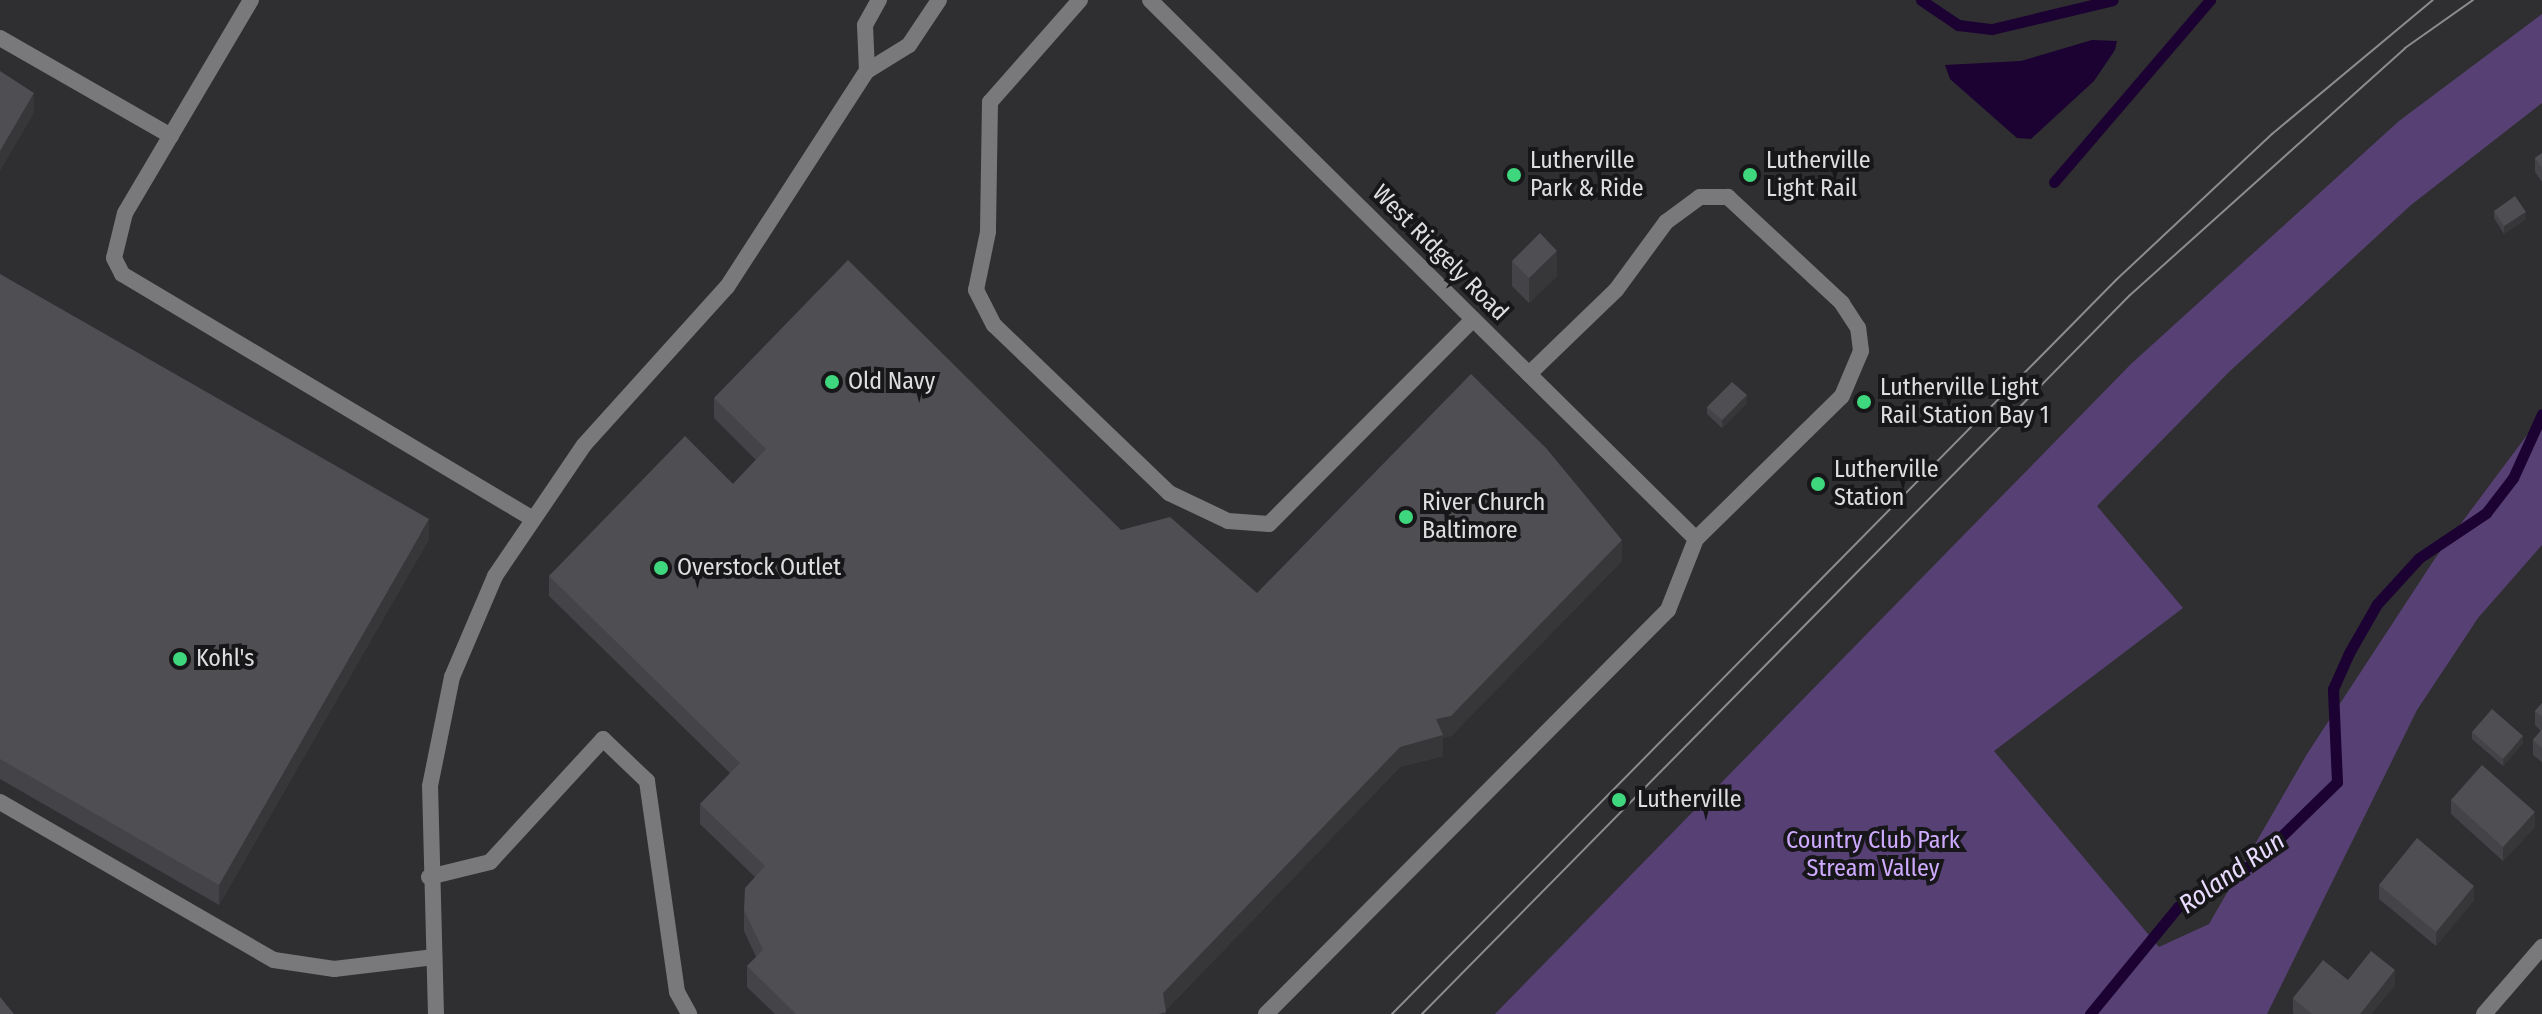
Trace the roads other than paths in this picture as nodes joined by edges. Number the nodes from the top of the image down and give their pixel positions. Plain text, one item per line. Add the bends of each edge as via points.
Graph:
1 (251, 0) edge
2 (879, 0) edge
3 (939, 0) edge
4 (1080, 0) edge
5 (1150, 0) edge
6 (0, 38) edge
7 (867, 71) junction
8 (171, 136) junction
9 (1473, 319) junction
10 (1529, 374) junction
11 (532, 518) junction
12 (1696, 539) junction
13 (0, 802) edge
14 (429, 877) junction
15 (2542, 947) edge
16 (434, 957) junction
17 (436, 1014) edge
18 (689, 1014) edge
19 (1266, 1014) edge
20 (2484, 1014) edge

1 - 8 street
2 - 7 street via 865,25
3 - 7 street via 909,45
4 - 9 street via 990,102 988,232 976,290 994,325 1169,493 1228,521 1269,524
5 - 9 street, West Ridgely Road
6 - 8 street
7 - 11 street via 727,287 584,445
8 - 11 street via 116,236 114,258 122,274
9 - 10 street, West Ridgely Road
10 - 12 street, West Ridgely Road
10 - 12 street via 1616,290 1666,222 1700,197 1728,197 1842,303 1858,328 1857,374
11 - 14 street via 495,576 452,677 430,786
12 - 19 street via 1668,610
13 - 16 street via 274,960 334,969
14 - 16 street
14 - 18 street via 490,862 603,739 647,781 677,992
15 - 20 street
16 - 17 street

